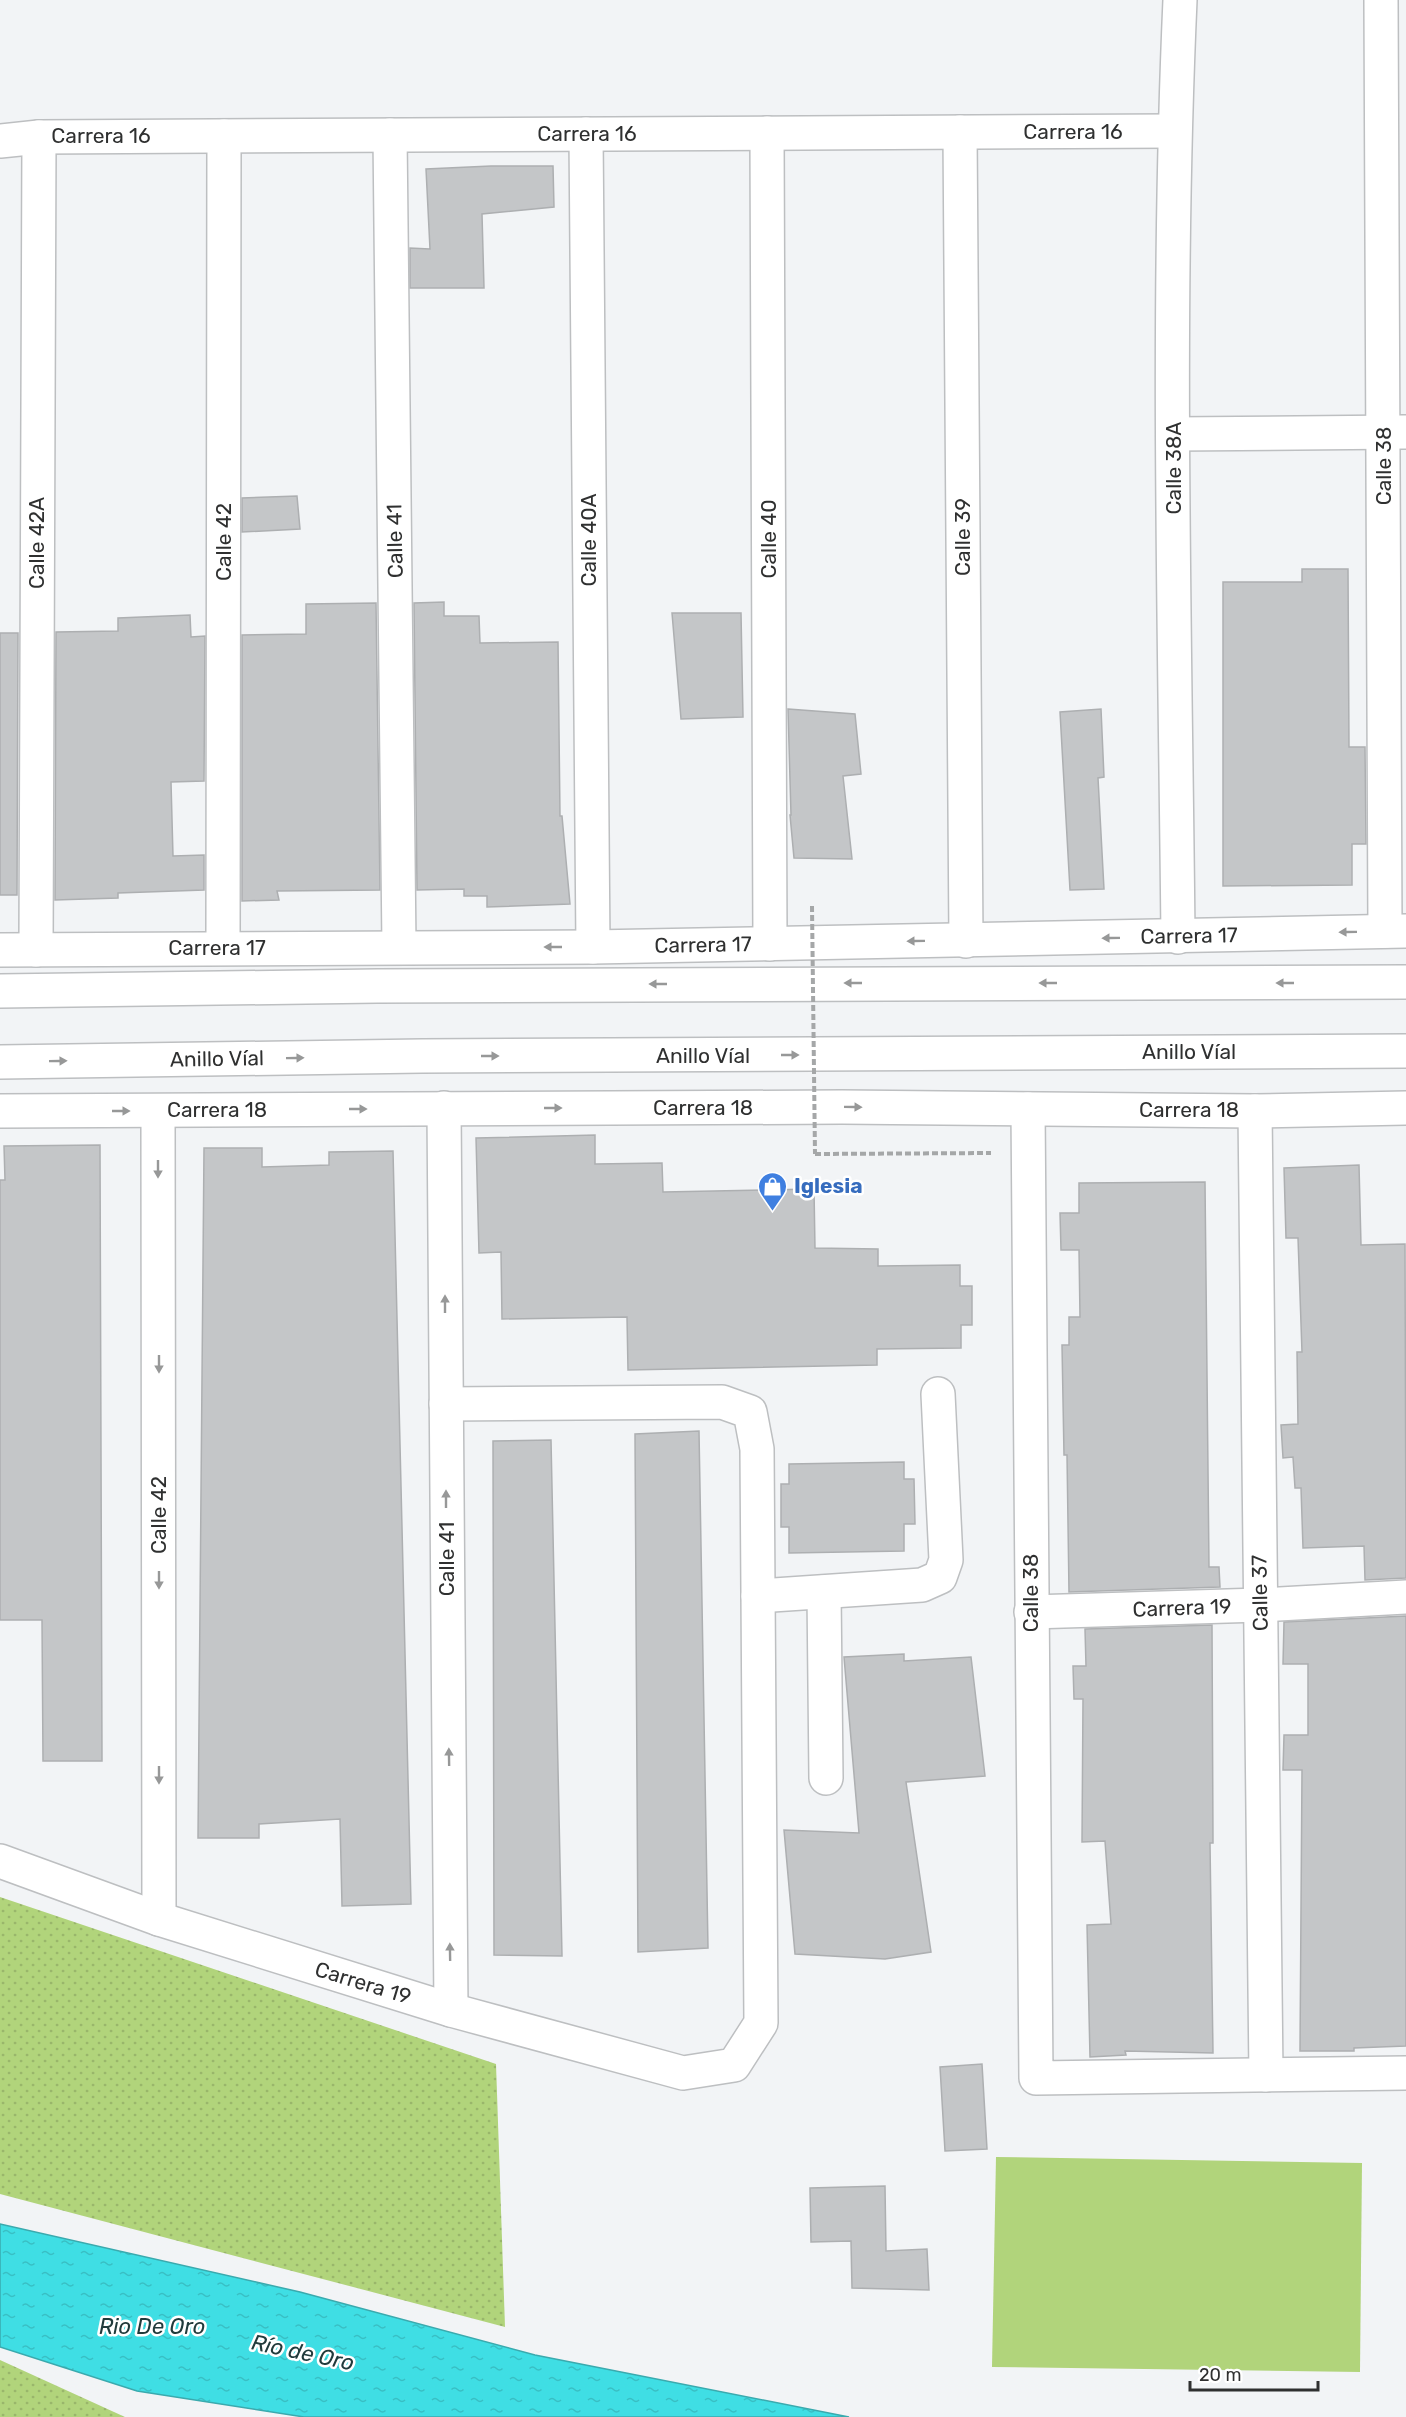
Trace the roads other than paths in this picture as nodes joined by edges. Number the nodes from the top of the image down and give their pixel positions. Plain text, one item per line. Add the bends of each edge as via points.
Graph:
1 (1180, 0) edge
2 (1381, 0) edge
3 (1174, 131) junction
4 (960, 132) junction
5 (767, 133) junction
6 (586, 134) junction
7 (390, 135) junction
8 (224, 136) junction
9 (39, 137) junction
10 (0, 141) edge
11 (1395, 432) edge
12 (1173, 434) junction
13 (1395, 931) edge
14 (1178, 937) junction
15 (966, 941) junction
16 (770, 944) junction
17 (399, 947) junction
18 (593, 947) junction
19 (223, 948) junction
20 (0, 950) edge
21 (36, 950) junction
22 (1406, 982) edge
23 (0, 991) edge
24 (1406, 1051) edge
25 (0, 1062) edge
26 (444, 1108) junction
27 (1406, 1108) edge
28 (1028, 1109) junction
29 (1255, 1110) junction
30 (0, 1111) edge
31 (158, 1111) junction
32 (938, 1394) dead end
33 (446, 1404) junction
34 (824, 1592) junction
35 (758, 1596) junction
36 (1406, 1597) edge
37 (1260, 1605) junction
38 (1031, 1612) junction
39 (826, 1778) dead end
40 (0, 1861) edge
41 (159, 1919) junction
42 (451, 2010) junction
43 (1406, 2073) edge
44 (1266, 2075) junction

1 - 3 main road, Calle 38A
2 - 11 main road, Calle 38
3 - 4 main road, Carrera 16
3 - 12 main road, Calle 38A
4 - 5 main road, Carrera 16
4 - 15 main road, Calle 39
5 - 6 main road, Carrera 16
5 - 16 main road, Calle 40
6 - 7 main road, Carrera 16
6 - 18 main road, Calle 40A
7 - 8 main road, Carrera 16
7 - 17 main road, Calle 41
8 - 9 main road, Carrera 16
8 - 19 main road, Calle 42
9 - 10 main road, Carrera 16
9 - 21 main road, Calle 42A
11 - 12 main road
11 - 13 main road, Calle 38
12 - 14 main road, Calle 38A
13 -> 14 main road, Carrera 17
14 -> 15 main road, Carrera 17
15 -> 16 main road, Carrera 17
16 - 18 main road, Carrera 17
18 -> 17 main road, Carrera 17
17 - 19 main road, Carrera 17
19 - 21 main road, Carrera 17
20 - 21 main road, Carrera 17
22 -> 23 main road
25 -> 24 main road, Anillo Víal
26 -> 28 main road, Carrera 18
31 -> 26 main road, Carrera 18
33 -> 26 main road, Calle 41
27 - 29 main road, Carrera 18
28 - 29 main road, Carrera 18
28 - 38 main road, Calle 38
29 - 37 main road, Calle 37
30 -> 31 main road, Carrera 18
31 -> 41 main road, Calle 42
32 - 34 main road via 946,1560 940,1577 922,1585
33 - 35 main road via 722,1402 750,1412 758,1449
42 -> 33 main road, Calle 41
34 - 35 main road
34 - 39 main road
35 - 42 main road, Carrera 19 via 760,2023 734,2066 683,2073
36 - 37 main road, Carrera 19
37 - 38 main road, Carrera 19
37 - 44 main road, Calle 37
38 - 44 main road, Calle 38 via 1036,2078
40 - 41 main road, Carrera 19
41 - 42 main road, Carrera 19
43 - 44 main road

